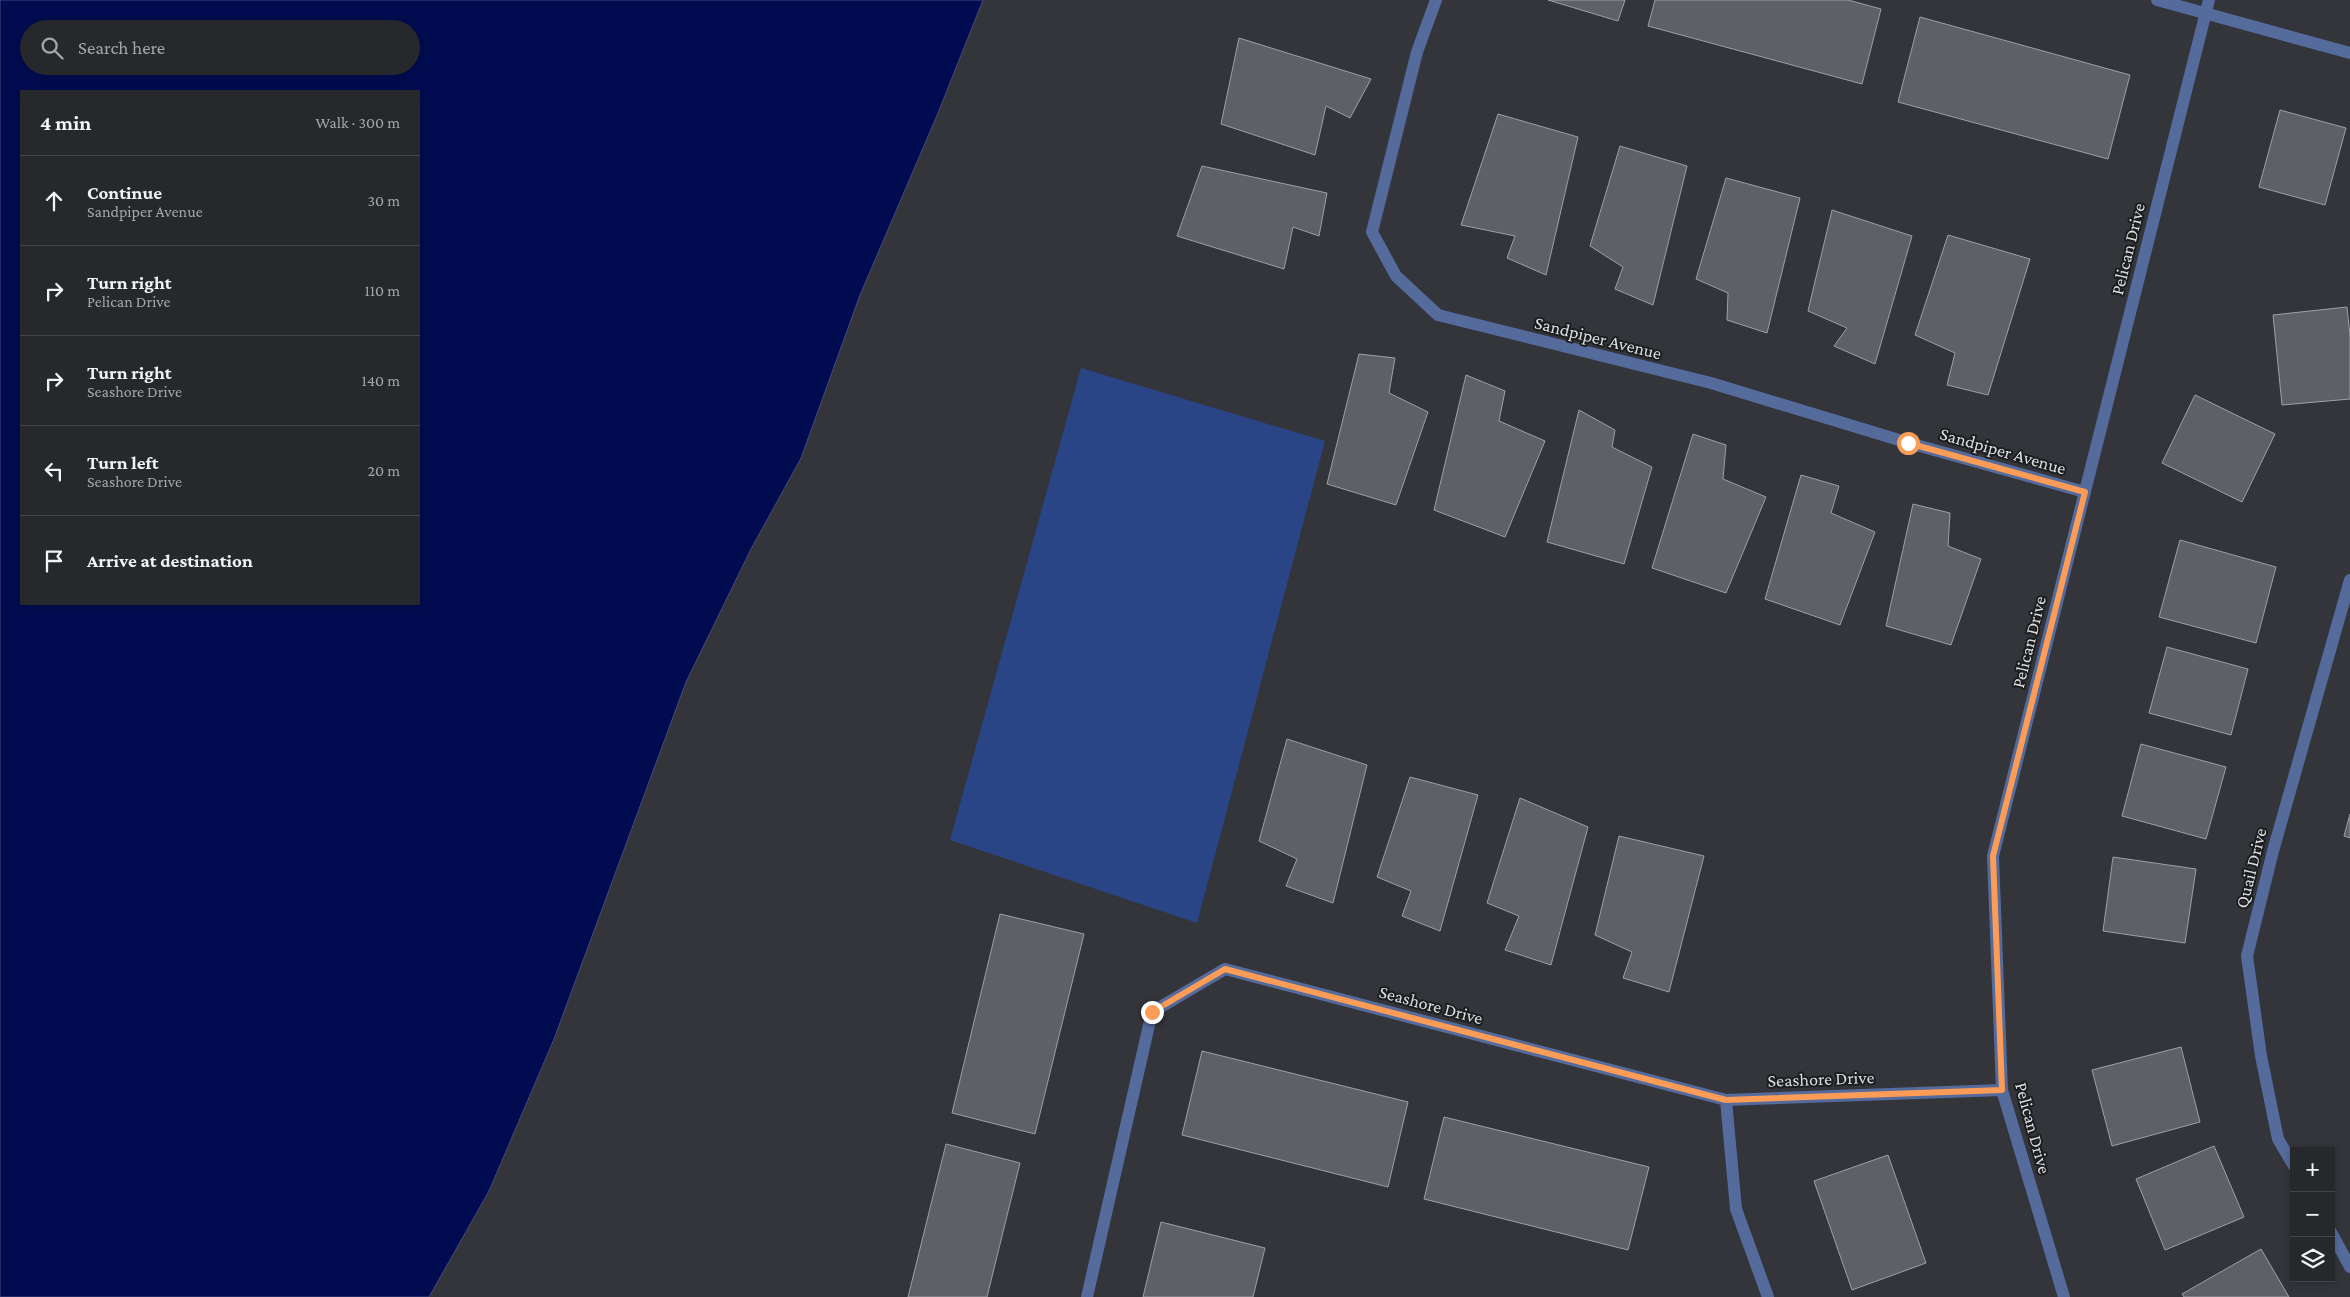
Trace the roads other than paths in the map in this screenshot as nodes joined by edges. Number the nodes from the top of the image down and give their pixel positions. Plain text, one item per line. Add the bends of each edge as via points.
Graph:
1 (1436, 0) edge
2 (2157, 0) edge
3 (2209, 0) edge
4 (2206, 14) junction
5 (2350, 53) edge
6 (2085, 492) junction
7 (2350, 580) edge
8 (2002, 1090) junction
9 (1726, 1100) junction
10 (2290, 1159) edge
11 (2334, 1237) edge
12 (2350, 1267) edge
13 (1087, 1297) edge
14 (1768, 1297) edge
15 (2064, 1297) edge

1 - 6 street, Sandpiper Avenue via 1417,52 1372,232 1396,276 1438,316 1711,383
2 - 4 street
3 - 4 street, Pelican Drive
4 - 5 street
4 - 6 street, Pelican Drive
6 - 8 street, Pelican Drive via 1993,856
7 - 10 street, Quail Drive via 2273,851 2247,956 2261,1056 2278,1138
8 - 9 street, Seashore Drive
8 - 15 street, Pelican Drive
9 - 13 street, Seashore Drive via 1225,969 1152,1012
9 - 14 street via 1736,1209
11 - 12 street

